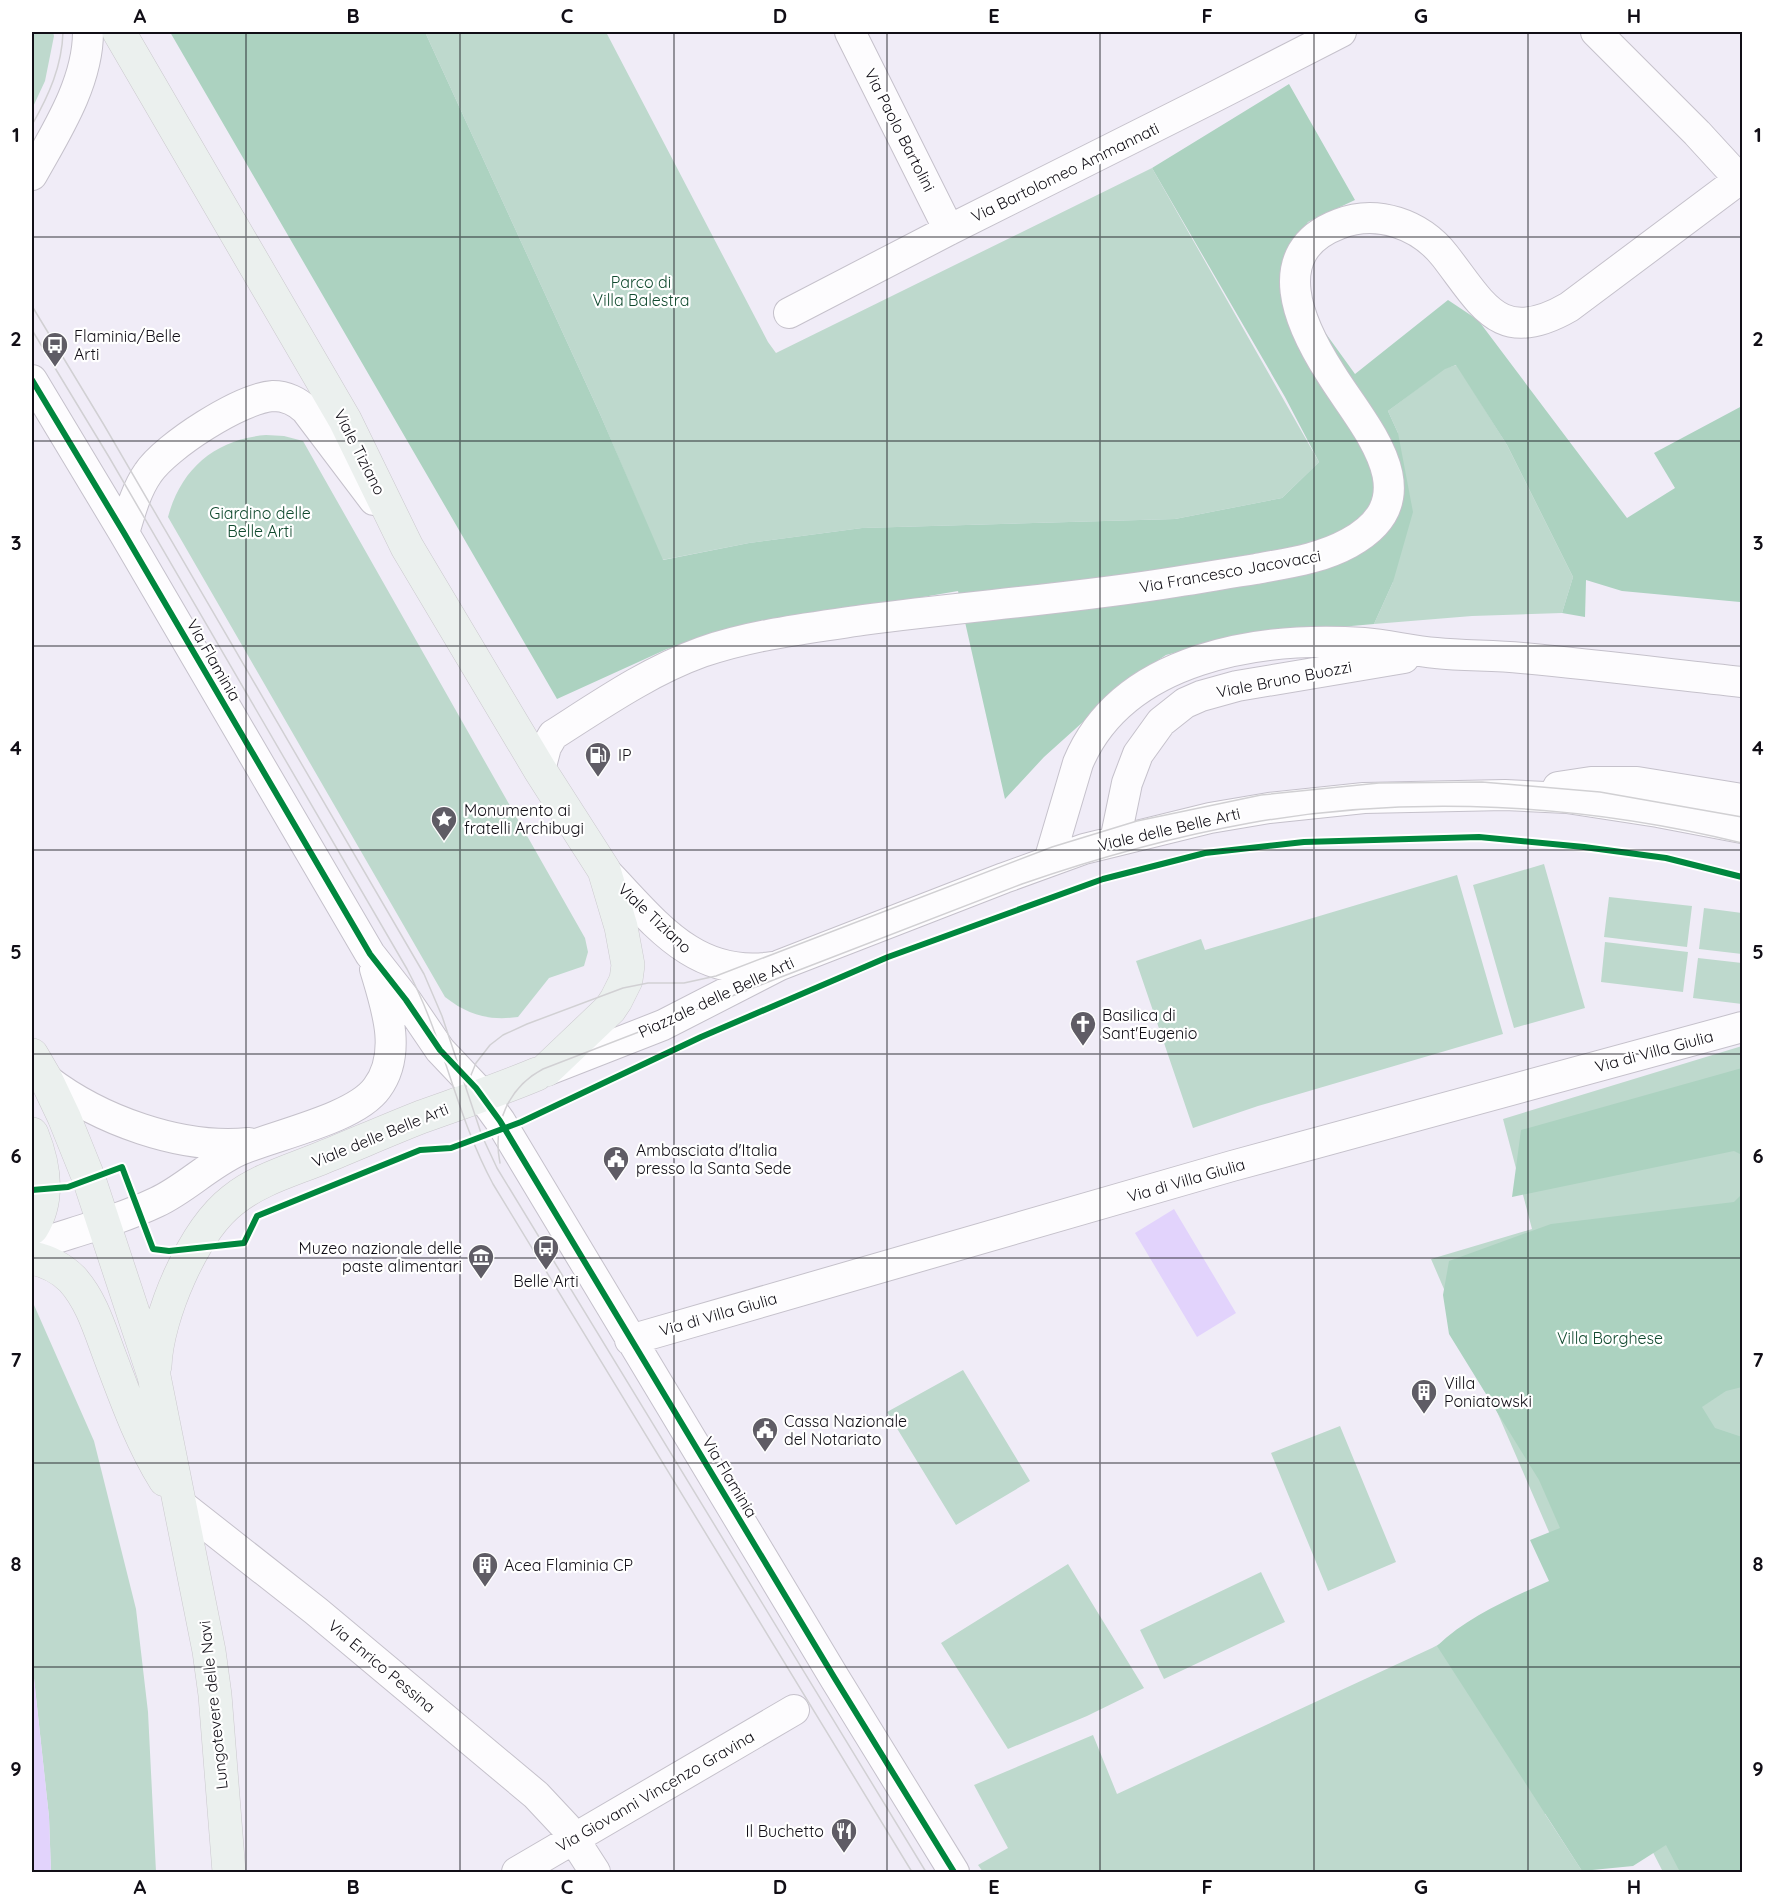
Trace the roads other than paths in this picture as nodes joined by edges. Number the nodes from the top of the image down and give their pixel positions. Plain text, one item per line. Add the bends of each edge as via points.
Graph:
1 (88, 32) edge
2 (119, 32) edge
3 (850, 32) edge
4 (1341, 32) edge
5 (1596, 32) edge
6 (32, 175) edge
7 (1741, 181) edge
8 (949, 230) junction
9 (789, 313) dead end
10 (32, 380) edge
11 (124, 533) junction
12 (407, 547) junction
13 (1436, 653) junction
14 (1743, 682) edge
15 (540, 770) junction
16 (1505, 795) junction
17 (1743, 799) edge
18 (1743, 828) edge
19 (1115, 841) junction
20 (1049, 861) junction
21 (604, 870) junction
22 (849, 938) joint
23 (370, 954) junction
24 (780, 965) junction
25 (1743, 1027) edge
26 (39, 1067) edge
27 (542, 1072) junction
28 (482, 1095) junction
29 (32, 1134) edge
30 (267, 1140) junction
31 (104, 1222) junction
32 (32, 1228) edge
33 (32, 1246) edge
34 (32, 1258) edge
35 (630, 1340) junction
36 (154, 1376) junction
37 (180, 1504) junction
38 (794, 1710) dead end
39 (574, 1839) junction
40 (229, 1872) edge
41 (517, 1872) edge
42 (595, 1872) edge
43 (954, 1872) edge

1 - 6 street via 86,55 74,93
2 - 12 main road, Viale Tiziano via 345,420
3 - 8 street, Via Paolo Bartolini
4 - 8 street, Via Bartolomeo Ammannati
5 - 7 street
7 - 15 street, Via Francesco Jacovacci via 1569,307 1543,320 1520,323 1488,311 1437,247 1407,225 1368,218 1336,225 1311,239 1298,258 1294,281 1301,310 1333,378 1383,457 1388,476 1387,497 1380,517 1359,538 1296,562 1109,593 843,623 721,646 658,671 553,735
8 - 9 street, Via Bartolomeo Ammannati
10 - 11 street, Via Flaminia
11 - 12 street via 140,486 157,461 231,411 273,396 296,401 314,418
11 - 23 street, Via Flaminia
12 - 15 main road, Viale Tiziano
13 - 14 street, Viale Bruno Buozzi
13 - 19 street, Viale Bruno Buozzi via 1256,682 1185,703 1161,722 1138,754 1127,783
13 - 20 street, Viale Bruno Buozzi via 1366,644 1297,643 1217,656 1167,672 1117,708 1084,750
15 - 21 main road, Viale Tiziano
16 - 17 street, Viale delle Belle Arti via 1622,781
16 - 18 street, Viale delle Belle Arti via 1567,798
16 - 19 street, Viale delle Belle Arti via 1399,796 1269,808
19 - 20 street, Viale delle Belle Arti
20 - 22 street, Viale delle Belle Arti
21 - 24 street, Viale Tiziano via 693,954 738,968
21 - 27 main road, Viale Tiziano via 625,946 626,980 610,1009
22 - 24 street, Piazzale delle Belle Arti
23 - 28 street, Via Flaminia via 440,1050
23 - 30 street, Viale delle Belle Arti via 389,1025 388,1064 382,1080 371,1095 352,1109
24 - 27 street, Piazzale delle Belle Arti via 663,1025
25 - 35 street, Via di Villa Giulia via 1232,1166
26 - 30 street via 70,1097 88,1107 164,1135 223,1144
26 - 31 main road, Lungotevere delle Navi via 68,1126
27 - 28 main road, Piazzale delle Belle Arti
28 - 35 street, Via Flaminia
28 - 36 main road, Viale delle Belle Arti via 252,1187 232,1200 204,1233 179,1280 162,1320
29 - 32 main road via 44,1189
30 - 31 street via 229,1155 157,1202
31 - 33 street
31 - 36 main road, Lungotevere delle Navi
34 - 37 main road, Lungotevere delle Navi via 62,1271 83,1294 143,1440
35 - 43 street, Via Flaminia
36 - 37 main road, Lungotevere delle Navi
37 - 39 street, Via Enrico Pessina via 316,1611 536,1795
37 - 40 main road, Lungotevere delle Navi via 215,1695
38 - 39 street, Via Giovanni Vincenzo Gravina
39 - 41 street, Via Giovanni Vincenzo Gravina
39 - 42 street, Via Enrico Pessina

